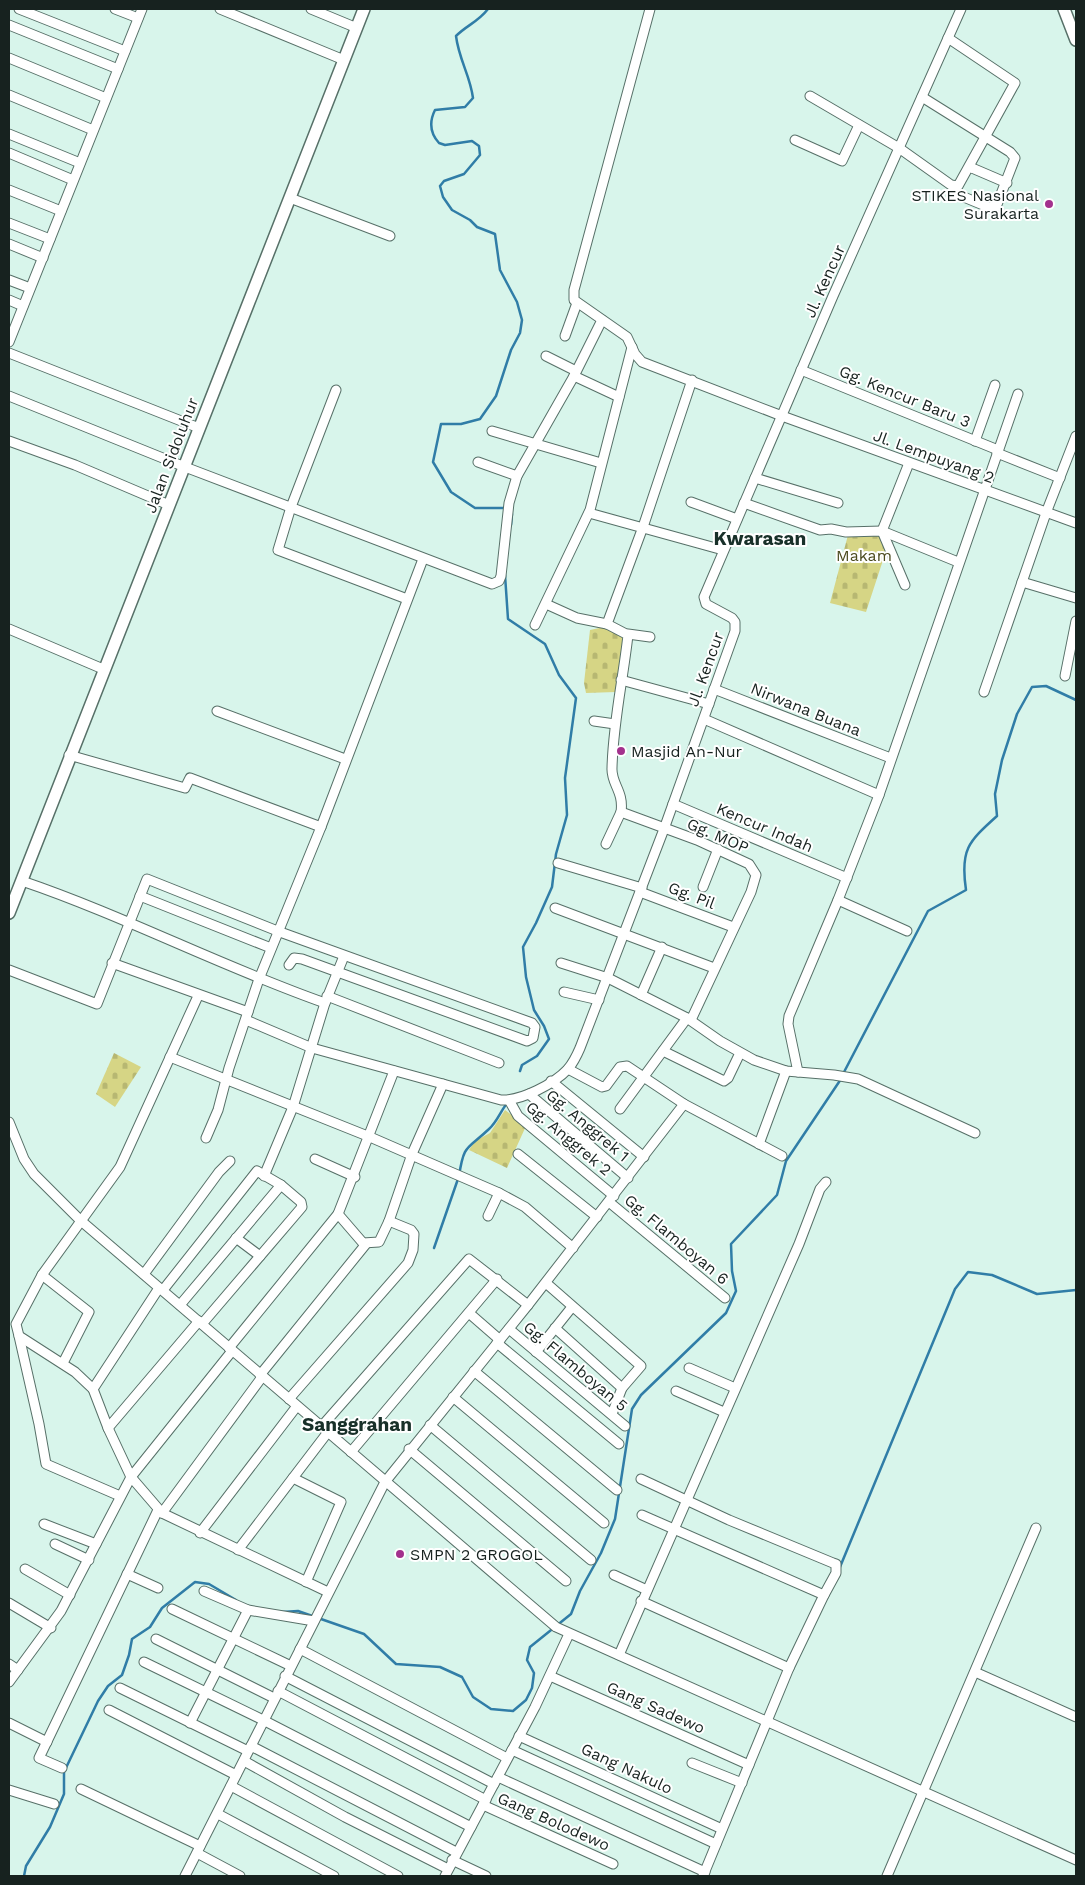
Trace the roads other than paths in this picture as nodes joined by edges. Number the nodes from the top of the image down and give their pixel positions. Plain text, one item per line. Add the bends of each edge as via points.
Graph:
1 (19, 9) edge
2 (115, 9) edge
3 (142, 9) edge
4 (220, 9) edge
5 (311, 9) edge
6 (364, 9) edge
7 (650, 9) edge
8 (961, 9) edge
9 (1064, 9) edge
10 (138, 18) junction
11 (9, 25) edge
12 (357, 28) junction
13 (948, 38) junction
14 (1076, 40) edge
15 (125, 52) junction
16 (9, 58) edge
17 (344, 60) junction
18 (118, 69) junction
19 (9, 95) edge
20 (810, 96) dead end
21 (922, 97) junction
22 (106, 98) junction
23 (859, 125) junction
24 (93, 130) junction
25 (9, 134) edge
26 (985, 138) junction
27 (795, 140) dead end
28 (898, 148) junction
29 (9, 153) edge
30 (80, 163) junction
31 (972, 168) dead end
32 (73, 180) junction
33 (1007, 183) junction
34 (9, 190) edge
35 (954, 193) dead end
36 (290, 198) junction
37 (58, 210) junction
38 (9, 223) edge
39 (390, 236) dead end
40 (50, 239) junction
41 (9, 244) edge
42 (42, 258) junction
43 (9, 280) edge
44 (30, 288) junction
45 (9, 300) edge
46 (577, 303) junction
47 (23, 306) junction
48 (602, 320) junction
49 (565, 336) dead end
50 (9, 342) edge
51 (632, 347) junction
52 (9, 353) edge
53 (546, 356) dead end
54 (801, 370) junction
55 (575, 374) junction
56 (692, 380) junction
57 (994, 385) dead end
58 (336, 390) dead end
59 (1018, 394) dead end
60 (9, 396) edge
61 (619, 397) junction
62 (782, 416) junction
63 (199, 428) junction
64 (492, 431) dead end
65 (1076, 436) edge
66 (9, 441) edge
67 (976, 441) junction
68 (534, 445) junction
69 (998, 452) junction
70 (478, 462) dead end
71 (601, 463) junction
72 (909, 463) junction
73 (185, 467) junction
74 (517, 476) junction
75 (755, 478) junction
76 (1060, 478) junction
77 (985, 491) junction
78 (691, 501) dead end
79 (744, 503) junction
80 (838, 504) dead end
81 (169, 505) junction
82 (291, 507) junction
83 (589, 513) junction
84 (1046, 513) junction
85 (737, 519) junction
86 (1076, 523) edge
87 (643, 527) junction
88 (882, 531) junction
89 (724, 550) junction
90 (423, 559) junction
91 (958, 562) junction
92 (1022, 582) junction
93 (905, 585) dead end
94 (1076, 598) edge
95 (407, 599) junction
96 (546, 604) junction
97 (1076, 621) edge
98 (606, 624) junction
99 (535, 625) dead end
100 (9, 629) edge
101 (628, 634) junction
102 (650, 637) dead end
103 (103, 669) junction
104 (1065, 676) dead end
105 (621, 680) junction
106 (714, 689) junction
107 (984, 692) dead end
108 (709, 704) junction
109 (217, 711) dead end
110 (704, 719) junction
111 (594, 721) dead end
112 (615, 724) junction
113 (69, 755) junction
114 (888, 757) dead end
115 (345, 760) junction
116 (878, 795) junction
117 (672, 804) junction
118 (621, 812) junction
119 (321, 827) junction
120 (664, 829) junction
121 (606, 844) dead end
122 (718, 849) junction
123 (558, 863) dead end
124 (847, 878) junction
125 (22, 881) junction
126 (703, 887) dead end
127 (641, 890) junction
128 (140, 896) junction
129 (838, 900) junction
130 (556, 908) dead end
131 (9, 913) edge
132 (130, 924) junction
133 (733, 927) junction
134 (907, 931) dead end
135 (280, 932) junction
136 (625, 932) junction
137 (662, 947) junction
138 (271, 948) junction
139 (344, 956) junction
140 (112, 963) junction
141 (561, 963) dead end
142 (289, 965) dead end
143 (714, 968) junction
144 (9, 970) edge
145 (337, 972) junction
146 (608, 978) junction
147 (259, 979) junction
148 (564, 992) dead end
149 (641, 995) junction
150 (198, 996) junction
151 (326, 1000) junction
152 (599, 1000) junction
153 (247, 1016) junction
154 (689, 1019) junction
155 (312, 1048) junction
156 (663, 1051) junction
157 (740, 1053) junction
158 (170, 1057) junction
159 (499, 1063) dead end
160 (568, 1069) junction
161 (786, 1071) junction
162 (394, 1072) junction
163 (798, 1072) junction
164 (644, 1079) junction
165 (226, 1080) junction
166 (551, 1081) junction
167 (442, 1084) junction
168 (529, 1094) junction
169 (509, 1100) junction
170 (684, 1104) junction
171 (293, 1107) junction
172 (620, 1110) dead end
173 (9, 1122) edge
174 (975, 1133) dead end
175 (370, 1137) junction
176 (206, 1138) dead end
177 (759, 1144) junction
178 (412, 1154) junction
179 (518, 1154) dead end
180 (782, 1156) dead end
181 (644, 1157) junction
182 (315, 1159) dead end
183 (230, 1161) dead end
184 (264, 1176) junction
185 (354, 1177) junction
186 (628, 1178) junction
187 (826, 1182) dead end
188 (281, 1185) junction
189 (499, 1192) junction
190 (612, 1199) junction
191 (338, 1214) junction
192 (488, 1216) dead end
193 (597, 1218) junction
194 (80, 1220) junction
195 (389, 1221) junction
196 (236, 1238) junction
197 (366, 1244) junction
198 (573, 1248) junction
199 (260, 1256) junction
200 (144, 1274) junction
201 (42, 1275) junction
202 (497, 1280) junction
203 (546, 1282) junction
204 (161, 1289) junction
205 (725, 1298) dead end
206 (180, 1305) junction
207 (528, 1305) junction
208 (572, 1307) junction
209 (469, 1313) junction
210 (201, 1323) junction
211 (555, 1328) junction
212 (508, 1329) junction
213 (19, 1336) junction
214 (498, 1342) junction
215 (231, 1350) junction
216 (536, 1352) junction
217 (63, 1363) junction
218 (689, 1368) dead end
219 (474, 1371) junction
220 (261, 1376) junction
221 (622, 1388) junction
222 (735, 1388) junction
223 (93, 1389) junction
224 (676, 1391) dead end
225 (453, 1397) junction
226 (289, 1399) junction
227 (297, 1406) junction
228 (724, 1412) junction
229 (612, 1414) junction
230 (430, 1425) junction
231 (625, 1426) dead end
232 (108, 1428) junction
233 (325, 1429) junction
234 (619, 1444) dead end
235 (409, 1449) junction
236 (351, 1452) junction
237 (131, 1476) junction
238 (293, 1478) junction
239 (640, 1479) dead end
240 (385, 1482) junction
241 (617, 1490) dead end
242 (120, 1496) junction
243 (687, 1500) junction
244 (160, 1511) junction
245 (642, 1515) dead end
246 (604, 1523) dead end
247 (44, 1524) dead end
248 (1036, 1528) dead end
249 (675, 1529) junction
250 (200, 1532) junction
251 (55, 1544) dead end
252 (96, 1544) junction
253 (238, 1550) junction
254 (89, 1560) junction
255 (591, 1560) dead end
256 (25, 1569) dead end
257 (127, 1574) junction
258 (614, 1575) dead end
259 (566, 1580) dead end
260 (306, 1582) junction
261 (158, 1588) dead end
262 (647, 1590) junction
263 (204, 1591) dead end
264 (328, 1592) junction
265 (70, 1595) junction
266 (824, 1595) junction
267 (641, 1601) junction
268 (9, 1603) edge
269 (172, 1609) dead end
270 (248, 1610) junction
271 (315, 1620) junction
272 (51, 1628) junction
273 (563, 1631) junction
274 (156, 1639) dead end
275 (233, 1640) junction
276 (300, 1649) junction
277 (619, 1655) junction
278 (144, 1662) dead end
279 (9, 1664) edge
280 (291, 1666) junction
281 (789, 1668) junction
282 (18, 1670) junction
283 (217, 1670) junction
284 (975, 1672) junction
285 (285, 1676) junction
286 (550, 1676) junction
287 (9, 1682) edge
288 (120, 1688) dead end
289 (206, 1692) junction
290 (276, 1694) junction
291 (109, 1710) dead end
292 (1076, 1717) edge
293 (263, 1720) junction
294 (768, 1721) junction
295 (9, 1723) edge
296 (190, 1723) junction
297 (519, 1736) junction
298 (47, 1742) junction
299 (249, 1749) junction
300 (510, 1754) junction
301 (244, 1761) junction
302 (692, 1763) dead end
303 (749, 1765) junction
304 (62, 1768) dead end
305 (236, 1775) junction
306 (496, 1780) junction
307 (742, 1783) junction
308 (231, 1786) junction
309 (81, 1789) dead end
310 (9, 1790) edge
311 (924, 1792) junction
312 (485, 1802) junction
313 (54, 1804) dead end
314 (218, 1814) junction
315 (471, 1827) junction
316 (722, 1829) junction
317 (716, 1844) junction
318 (199, 1849) junction
319 (454, 1856) junction
320 (1076, 1858) edge
321 (613, 1864) dead end
322 (446, 1872) edge
323 (704, 1874) edge
324 (184, 1876) edge
325 (240, 1876) edge
326 (334, 1876) edge
327 (398, 1876) edge
328 (486, 1876) edge
329 (888, 1876) edge

1 - 15 street
2 - 10 street
3 - 10 street
4 - 17 street
5 - 12 street
6 - 12 main road, Jalan Sidoluhur
7 - 46 street via 574,290
8 - 13 street, Jl. Kencur
9 - 14 main road
10 - 15 street
11 - 18 street
12 - 17 main road, Jalan Sidoluhur
13 - 21 street, Jl. Kencur
13 - 26 street via 1015,83
15 - 18 street
16 - 22 street
17 - 36 main road, Jalan Sidoluhur
18 - 22 street
19 - 24 street
20 - 23 street
21 - 26 street
21 - 28 street, Jl. Kencur
22 - 24 street
23 - 27 street via 842,161
23 - 28 street
24 - 30 street
25 - 30 street
26 - 28 street via 956,187
26 - 33 street via 1015,158
28 - 54 street, Jl. Kencur
29 - 32 street
30 - 32 street
31 - 33 street
32 - 37 street
33 - 35 street via 998,205 992,208
34 - 37 street
36 - 39 street
36 - 63 main road, Jalan Sidoluhur
37 - 40 street
38 - 40 street
40 - 42 street
41 - 42 street
42 - 44 street
43 - 44 street
44 - 47 street
45 - 47 street
46 - 48 street, Jl. Lempuyang 2
46 - 49 street
47 - 50 street
48 - 51 street, Jl. Lempuyang 2 via 627,337
48 - 55 street
51 - 56 street, Jl. Lempuyang 2 via 642,362
51 - 61 street
52 - 63 street
53 - 55 street
54 - 62 street, Jl. Kencur
54 - 67 street, Gg. Kencur Baru 3
55 - 61 street
55 - 68 street
56 - 62 street, Jl. Lempuyang 2
56 - 87 street
57 - 67 street
58 - 82 street
59 - 69 street
60 - 73 street
61 - 71 street
62 - 72 street, Jl. Lempuyang 2
62 - 75 street, Jl. Kencur
63 - 73 main road, Jalan Sidoluhur
64 - 68 street
65 - 76 street
66 - 81 street
67 - 69 street, Gg. Kencur Baru 3
68 - 71 street
68 - 74 street
69 - 76 street, Gg. Kencur Baru 3
69 - 77 street
70 - 74 street
71 - 83 street
72 - 77 street, Jl. Lempuyang 2
72 - 88 street
73 - 81 main road, Jalan Sidoluhur
73 - 82 street
74 - 90 street via 508,508 501,576 495,583 489,584
75 - 79 street, Jl. Kencur
75 - 80 street
76 - 84 street
77 - 84 street, Jl. Lempuyang 2
77 - 91 street
78 - 85 street
79 - 85 street, Jl. Kencur
79 - 88 street via 820,530
81 - 103 main road, Jalan Sidoluhur
82 - 90 street
82 - 95 street via 278,550
83 - 87 street
83 - 96 street
84 - 86 street, Jl. Lempuyang 2
84 - 92 street
85 - 89 street, Jl. Kencur
87 - 89 street
87 - 98 street
88 - 91 street
88 - 93 street
89 - 106 street, Jl. Kencur via 703,599 706,604 732,618 736,625
90 - 95 street
91 - 116 street via 929,655
92 - 94 street
92 - 107 street
95 - 115 street
96 - 98 street via 577,618
96 - 99 street
97 - 104 street
98 - 101 street
100 - 103 street
101 - 102 street
101 - 105 street
103 - 113 main road, Jalan Sidoluhur
105 - 108 street
105 - 112 street
106 - 108 street, Jl. Kencur
106 - 114 street, Nirwana Buana
108 - 110 street, Jl. Kencur
109 - 115 street
110 - 116 street
110 - 117 street, Jl. Kencur
111 - 112 street
112 - 118 street via 612,774 621,792
113 - 119 street via 186,788 190,778
113 - 125 main road, Jalan Sidoluhur
115 - 119 street
116 - 124 street
117 - 120 street, Jl. Kencur
117 - 124 street, Kencur Indah
118 - 120 street, Gg. MOP
118 - 121 street
119 - 135 street
120 - 122 street, Gg. MOP
120 - 127 street, Jl. Kencur
122 - 126 street
122 - 133 street, Gg. MOP via 749,864 756,874 751,892
123 - 127 street, Gg. Pil
124 - 129 street
125 - 131 main road, Jalan Sidoluhur
125 - 132 street
127 - 133 street, Gg. Pil
127 - 136 street, Jl. Kencur
128 - 132 street
128 - 135 street via 147,879
128 - 138 street
129 - 134 street
129 - 163 street via 789,1016
130 - 136 street
132 - 140 street
132 - 147 street
133 - 143 street
135 - 138 street
135 - 139 street
136 - 137 street
136 - 146 street, Jl. Kencur
137 - 143 street
137 - 149 street
138 - 147 street
139 - 145 street
139 - 145 street via 532,1023 534,1038 527,1041
140 - 144 street via 96,1005
140 - 150 street, Jl. Kencur
141 - 146 street
142 - 145 street via 298,958
143 - 154 street
145 - 151 street
146 - 149 street
146 - 152 street, Jl. Kencur
147 - 151 street
147 - 153 street
148 - 152 street
149 - 154 street
150 - 153 street, Jl. Kencur
150 - 158 street
151 - 155 street
151 - 159 street
152 - 160 street, Jl. Kencur
153 - 155 street, Jl. Kencur
153 - 165 street
154 - 156 street
154 - 157 street
155 - 162 street, Jl. Kencur
155 - 171 street
156 - 157 street via 724,1081
156 - 164 street
157 - 161 street
158 - 165 street
158 - 194 street via 120,1167
160 - 164 street via 602,1087 623,1066 628,1066
160 - 166 street, Jl. Kencur
161 - 163 street
161 - 177 street
162 - 167 street, Jl. Kencur
162 - 175 street
163 - 174 street via 834,1074 867,1083
164 - 170 street
164 - 172 street
165 - 171 street
165 - 176 street
166 - 168 street, Jl. Kencur
166 - 181 street
167 - 169 street, Jl. Kencur via 495,1100
167 - 178 street
168 - 169 street, Jl. Kencur
168 - 186 street, Gg. Anggrek 1
169 - 190 street, Gg. Anggrek 2 via 518,1116
170 - 177 street
170 - 181 street
171 - 175 street
171 - 184 street
173 - 194 street via 24,1159 34,1174
175 - 178 street
175 - 185 street
177 - 180 street
178 - 189 street
178 - 195 street
179 - 193 street
181 - 186 street
182 - 185 street
183 - 200 street
184 - 188 street
184 - 204 street via 257,1171
185 - 191 street
186 - 190 street
187 - 222 street via 820,1189
188 - 196 street
188 - 199 street via 302,1206
189 - 192 street
189 - 198 street via 524,1207
190 - 193 street
190 - 205 street, Gg. Flamboyan 6
191 - 197 street
191 - 215 street
193 - 198 street
194 - 200 street
194 - 201 street
195 - 197 street via 379,1242
195 - 226 street via 414,1234 408,1263
196 - 199 street
196 - 206 street
197 - 220 street
198 - 203 street
199 - 210 street
200 - 204 street
201 - 213 street via 16,1324
201 - 217 street via 89,1312
202 - 207 street
202 - 209 street
202 - 233 street via 472,1259 468,1260
203 - 207 street
203 - 208 street
204 - 206 street
204 - 223 street
206 - 210 street
207 - 212 street
208 - 211 street
208 - 221 street via 640,1366
209 - 214 street
209 - 236 street
210 - 215 street
210 - 232 street
211 - 216 street
211 - 221 street
212 - 214 street
212 - 216 street, Gg. Flamboyan 5
213 - 217 street
213 - 242 street via 46,1464
214 - 219 street
214 - 234 street
215 - 220 street
215 - 237 street
216 - 229 street, Gg. Flamboyan 5
217 - 223 street
218 - 222 street
219 - 225 street
219 - 241 street
220 - 226 street
220 - 244 street
221 - 229 street
222 - 228 street
223 - 232 street
224 - 228 street
225 - 230 street
225 - 246 street
226 - 227 street
227 - 233 street
227 - 250 street
228 - 243 street
229 - 231 street, Gg. Flamboyan 5
230 - 235 street
230 - 255 street
232 - 237 street
233 - 236 street
233 - 238 street
235 - 240 street
235 - 259 street
236 - 240 street
237 - 242 street
237 - 244 street
238 - 253 street
238 - 260 street via 341,1502
239 - 243 street
240 - 264 street
240 - 273 street
242 - 252 street
243 - 249 street
243 - 266 street via 836,1564 836,1573
244 - 250 street
244 - 257 street
245 - 249 street
247 - 252 street
248 - 284 street
249 - 262 street
249 - 266 street
250 - 253 street
251 - 254 street
252 - 254 street
253 - 260 street
254 - 265 street
256 - 265 street
257 - 261 street
257 - 298 street
258 - 262 street
260 - 264 street
262 - 267 street
263 - 270 street
264 - 271 street
265 - 272 street
266 - 281 street
267 - 277 street
267 - 281 street
268 - 272 street
269 - 275 street
270 - 271 street
270 - 275 street
271 - 276 street
272 - 282 street
273 - 277 street
273 - 286 street
274 - 283 street, Gang Bolodewo
275 - 280 street
275 - 283 street
276 - 280 street
276 - 300 street
277 - 294 street
278 - 289 street
279 - 282 street
280 - 285 street
281 - 294 street
282 - 287 street
283 - 289 street
283 - 290 street, Gang Bolodewo
284 - 292 street
284 - 311 street
285 - 290 street
285 - 306 street
286 - 297 street
286 - 303 street, Gang Sadewo
288 - 296 street
289 - 293 street
289 - 296 street
290 - 293 street
290 - 312 street, Gang Bolodewo
291 - 305 street
293 - 299 street
293 - 315 street
294 - 303 street
294 - 311 street
295 - 298 street
296 - 299 street
297 - 300 street
297 - 316 street, Gang Nakulo
298 - 304 street via 39,1759
299 - 301 street
299 - 319 street
300 - 306 street
300 - 317 street
301 - 305 street
301 - 322 street
302 - 307 street
303 - 307 street
305 - 308 street
306 - 312 street
306 - 323 street
307 - 316 street
308 - 314 street
308 - 327 street
309 - 318 street
310 - 313 street
311 - 320 street
311 - 329 street
312 - 315 street
312 - 321 street, Gang Bolodewo
314 - 318 street
314 - 326 street
315 - 319 street
316 - 317 street
317 - 323 street
318 - 324 street
318 - 325 street
319 - 322 street
319 - 328 street

